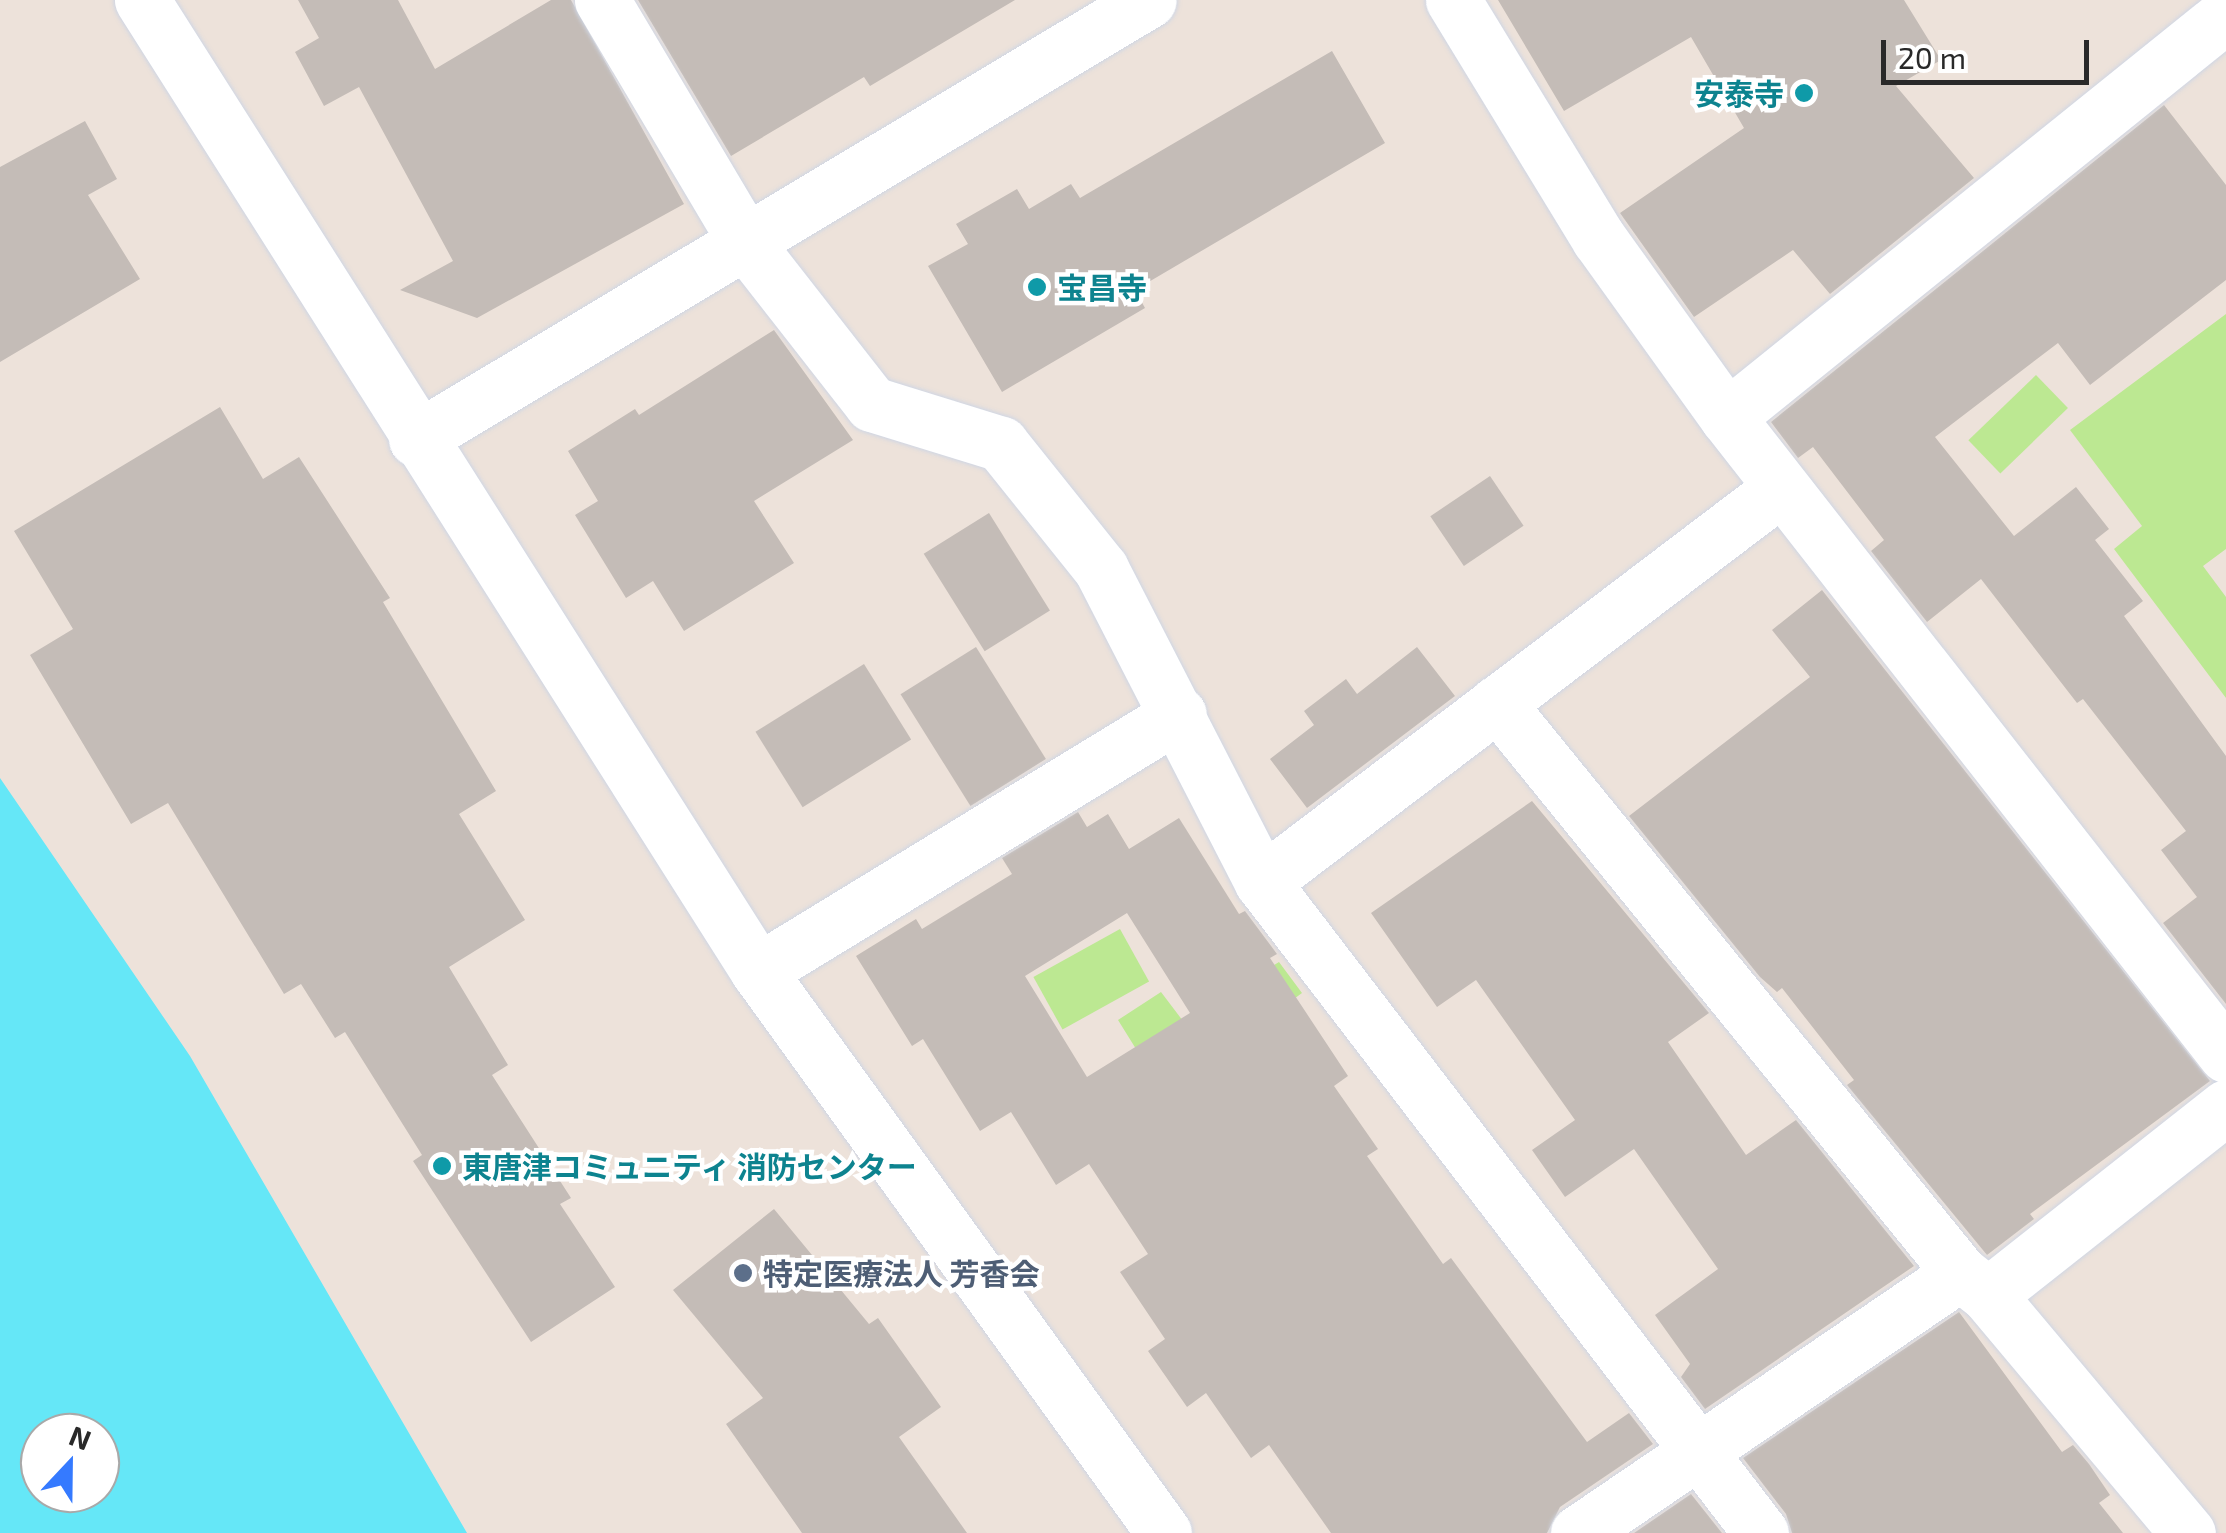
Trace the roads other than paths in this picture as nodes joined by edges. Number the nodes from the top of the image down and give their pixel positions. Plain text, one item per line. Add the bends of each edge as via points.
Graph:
1 (142, 0) edge
2 (602, 0) edge
3 (1149, 0) edge
4 (1453, 0) edge
5 (2226, 14) edge
6 (746, 242) junction
7 (1727, 418) junction
8 (416, 439) junction
9 (1780, 488) junction
10 (1497, 703) junction
11 (1179, 714) junction
12 (1262, 882) junction
13 (758, 971) junction
14 (2226, 1056) edge
15 (2226, 1107) edge
16 (1974, 1284) junction
17 (1699, 1451) junction
18 (1164, 1533) edge
19 (1578, 1533) edge
20 (1762, 1533) edge
21 (2188, 1533) edge

1 - 8 street
2 - 6 street
3 - 6 street
4 - 7 street via 1599,239
5 - 7 street
6 - 8 street
6 - 11 street via 872,404 1001,444 1100,569
7 - 9 street
8 - 13 street
9 - 10 street
9 - 14 street
10 - 12 street
10 - 16 street
11 - 12 street
11 - 13 street
12 - 17 street
13 - 18 street
15 - 16 street
16 - 17 street
16 - 21 street
17 - 19 street
17 - 20 street

